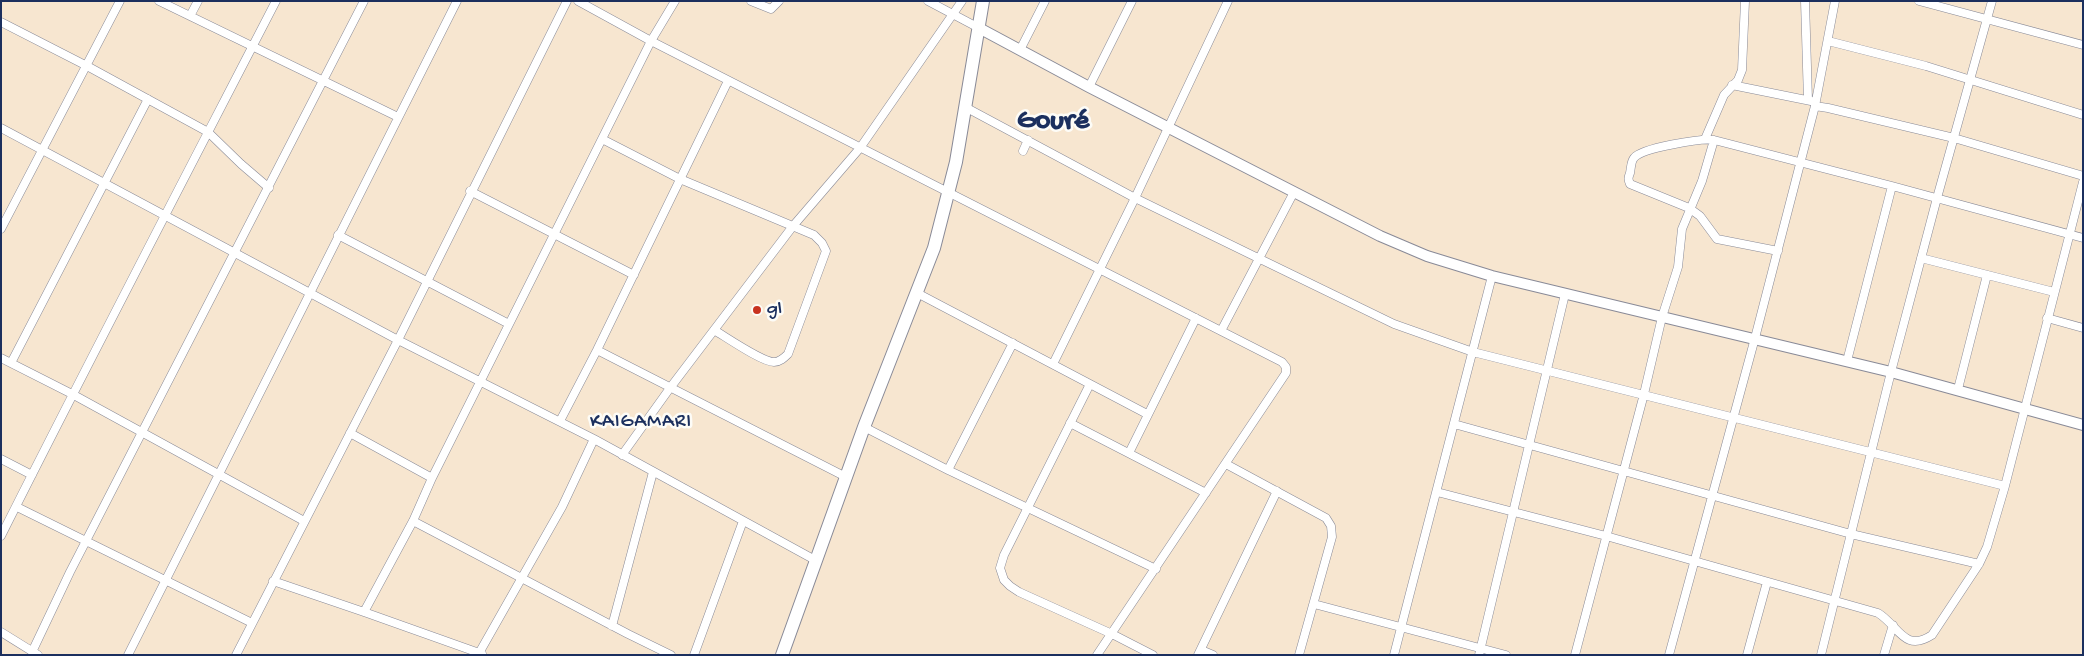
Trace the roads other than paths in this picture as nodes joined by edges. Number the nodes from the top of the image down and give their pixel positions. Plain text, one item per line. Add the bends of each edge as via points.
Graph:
1 (120, 1) edge
2 (160, 1) edge
3 (198, 1) edge
4 (276, 1) edge
5 (364, 1) edge
6 (457, 1) edge
7 (567, 1) edge
8 (578, 1) edge
9 (676, 1) edge
10 (751, 1) edge
11 (780, 1) edge
12 (928, 1) edge
13 (962, 1) edge
14 (984, 1) edge
15 (1045, 1) edge
16 (1132, 1) edge
17 (1228, 1) edge
18 (1745, 1) edge
19 (1805, 1) edge
20 (1835, 1) edge
21 (1919, 1) edge
22 (1992, 1) edge
23 (952, 13) junction
24 (190, 16) junction
25 (1988, 18) junction
26 (1, 22) edge
27 (979, 28) junction
28 (650, 41) junction
29 (1828, 41) junction
30 (2083, 45) edge
31 (253, 46) junction
32 (1020, 50) junction
33 (87, 66) junction
34 (324, 80) junction
35 (728, 81) junction
36 (1971, 81) junction
37 (1732, 85) junction
38 (1090, 87) junction
39 (148, 99) junction
40 (1813, 103) junction
41 (965, 107) junction
42 (2083, 115) edge
43 (398, 117) junction
44 (1168, 126) junction
45 (1, 128) edge
46 (208, 132) junction
47 (1954, 138) junction
48 (602, 139) junction
49 (1706, 139) junction
50 (1028, 140) junction
51 (1714, 140) junction
52 (860, 148) junction
53 (43, 150) junction
54 (1023, 150) dead end
55 (1800, 162) junction
56 (2083, 176) edge
57 (680, 178) junction
58 (104, 182) junction
59 (2083, 182) edge
60 (1892, 186) junction
61 (269, 188) junction
62 (470, 191) junction
63 (950, 192) junction
64 (1294, 192) junction
65 (1135, 198) junction
66 (1937, 198) junction
67 (1690, 208) junction
68 (166, 216) junction
69 (793, 226) junction
70 (1, 229) edge
71 (2069, 234) junction
72 (338, 235) junction
73 (554, 235) junction
74 (2083, 238) edge
75 (1778, 251) junction
76 (235, 252) junction
77 (1258, 258) junction
78 (1921, 258) junction
79 (1100, 268) junction
80 (634, 275) junction
81 (1987, 275) junction
82 (1492, 276) junction
83 (426, 282) junction
84 (309, 292) junction
85 (2054, 292) junction
86 (917, 293) junction
87 (1566, 294) junction
88 (1662, 317) junction
89 (1196, 318) junction
90 (2048, 318) junction
91 (509, 324) junction
92 (2083, 328) edge
93 (714, 330) junction
94 (1221, 331) junction
95 (1756, 338) junction
96 (398, 340) junction
97 (1013, 343) junction
98 (597, 350) junction
99 (1473, 352) junction
100 (1, 358) edge
101 (1847, 361) junction
102 (11, 363) junction
103 (1053, 364) junction
104 (1548, 371) junction
105 (1891, 372) junction
106 (480, 381) junction
107 (1090, 384) junction
108 (670, 388) junction
109 (1958, 389) junction
110 (72, 394) junction
111 (1644, 394) junction
112 (2024, 409) junction
113 (1147, 414) junction
114 (1733, 417) junction
115 (560, 421) junction
116 (1070, 423) junction
117 (1454, 424) junction
118 (2083, 426) edge
119 (864, 427) junction
120 (350, 432) junction
121 (143, 433) junction
122 (594, 439) junction
123 (1530, 444) junction
124 (1871, 452) junction
125 (1129, 453) junction
126 (622, 455) junction
127 (1, 459) edge
128 (1226, 464) junction
129 (948, 470) junction
130 (1624, 471) junction
131 (653, 472) junction
132 (218, 474) junction
133 (32, 475) junction
134 (846, 477) junction
135 (432, 478) junction
136 (2005, 486) junction
137 (1277, 491) junction
138 (1437, 492) junction
139 (1206, 493) junction
140 (1711, 496) junction
141 (17, 507) junction
142 (1028, 508) junction
143 (1514, 512) junction
144 (304, 521) junction
145 (413, 521) junction
146 (742, 521) junction
147 (2, 533) edge
148 (1851, 534) junction
149 (1606, 536) junction
150 (86, 541) junction
151 (815, 560) junction
152 (1693, 561) junction
153 (1979, 564) junction
154 (1156, 569) junction
155 (521, 577) junction
156 (165, 579) junction
157 (273, 582) junction
158 (1767, 582) junction
159 (1834, 600) junction
160 (1314, 604) junction
161 (364, 612) junction
162 (252, 623) junction
163 (1894, 625) junction
164 (612, 626) junction
165 (1402, 626) junction
166 (1, 632) edge
167 (1112, 634) junction
168 (1480, 651) edge
169 (1199, 652) edge
170 (35, 654) edge
171 (480, 654) edge
172 (128, 655) edge
173 (236, 655) edge
174 (671, 655) edge
175 (694, 655) edge
176 (782, 655) edge
177 (1097, 655) edge
178 (1153, 655) edge
179 (1213, 655) edge
180 (1299, 655) edge
181 (1394, 655) edge
182 (1506, 655) edge
183 (1575, 655) edge
184 (1669, 655) edge
185 (1747, 655) edge
186 (1821, 655) edge
187 (1884, 655) edge

1 - 33 street
2 - 24 street
3 - 24 street
4 - 31 street
5 - 34 street
6 - 43 street
7 - 62 street
8 - 28 street
9 - 28 street
10 - 11 street via 771,9
12 - 23 street
13 - 23 street
14 - 27 highway
15 - 32 street
16 - 38 street
17 - 44 street
18 - 37 street via 1742,70
19 - 40 street
20 - 29 street
21 - 25 street
22 - 25 street
23 - 27 street
23 - 52 street
24 - 31 street
25 - 30 street
25 - 36 street
26 - 33 street
27 - 32 main road
27 - 41 highway
28 - 35 street
28 - 48 street
29 - 36 street
29 - 40 street
31 - 34 street
31 - 46 street
32 - 38 main road
33 - 39 street
33 - 53 street
34 - 43 street
34 - 61 street
35 - 52 street
35 - 57 street
36 - 42 street
36 - 47 street
37 - 40 street
37 - 49 street via 1724,95
38 - 44 main road
39 - 46 street
39 - 58 street
40 - 47 street
40 - 55 street
41 - 50 street
41 - 63 highway
43 - 72 street
44 - 64 main road
44 - 65 street
45 - 53 street
46 - 61 street
46 - 68 street
47 - 56 street
47 - 66 street
48 - 57 street
48 - 73 street
49 - 51 street
49 - 67 street via 1638,155 1633,158 1628,179 1630,184
50 - 54 street
50 - 65 street
51 - 55 street
51 - 67 street
52 - 63 street
52 - 69 street
53 - 58 street
53 - 70 street
55 - 60 street
55 - 75 street
57 - 69 street
57 - 80 street
58 - 68 street
58 - 102 street
59 - 71 street
60 - 66 street
60 - 101 street
61 - 76 street
62 - 73 street
62 - 83 street
63 - 79 street
63 - 86 highway
64 - 77 street
64 - 82 main road via 1427,256
65 - 77 street
65 - 79 street
66 - 71 street
66 - 78 street
67 - 75 street via 1717,239
67 - 88 street via 1682,229 1678,267
68 - 76 street
68 - 110 street
69 - 93 street
69 - 93 street via 814,235 826,251 788,354 775,362 763,359
71 - 74 street
71 - 85 street
72 - 83 street
72 - 84 street
73 - 80 street
73 - 91 street
75 - 95 street
76 - 84 street
76 - 121 street
77 - 94 street
77 - 99 street via 1394,324
78 - 81 street
78 - 105 street
79 - 89 street
79 - 103 street
80 - 98 street
81 - 85 street
81 - 109 street
82 - 87 main road
82 - 99 street
83 - 91 street
83 - 96 street
84 - 96 street
84 - 132 street
85 - 90 street
86 - 97 street
86 - 119 highway
87 - 88 main road
87 - 104 street
88 - 95 main road
88 - 111 street
89 - 94 street
89 - 113 street
90 - 92 street
90 - 112 street
91 - 106 street
93 - 108 street
94 - 128 street via 1286,367 1286,373
95 - 101 main road
95 - 114 street
96 - 106 street
96 - 120 street
97 - 103 street
97 - 129 street
98 - 108 street
98 - 115 street
99 - 104 street
99 - 117 street
100 - 102 street
101 - 105 main road
102 - 110 street
103 - 107 street
104 - 111 street
104 - 123 street
105 - 109 main road
105 - 124 street
106 - 115 street
106 - 135 street
107 - 113 street
107 - 116 street
108 - 126 street
108 - 134 street
109 - 112 main road
110 - 121 street
110 - 133 street
111 - 114 street
111 - 130 street
112 - 118 main road
112 - 136 street
113 - 125 street
114 - 124 street
114 - 140 street
115 - 122 street
116 - 125 street
116 - 142 street
117 - 123 street
117 - 138 street
119 - 129 street
119 - 134 highway
120 - 135 street
120 - 144 street
121 - 132 street
121 - 150 street
122 - 126 street
122 - 155 street via 562,507
123 - 130 street
123 - 143 street
124 - 136 street
124 - 148 street
125 - 139 street
126 - 131 street
127 - 133 street
128 - 137 street
128 - 139 street
129 - 142 street
130 - 140 street
130 - 149 street
131 - 146 street
131 - 164 street
132 - 144 street
132 - 156 street
133 - 141 street
134 - 151 highway
135 - 145 street
136 - 153 street
137 - 160 street via 1326,518 1331,526 1332,537
137 - 169 street
138 - 143 street
138 - 165 street
139 - 154 street
140 - 148 street
140 - 152 street
141 - 147 street
141 - 150 street
142 - 154 street
142 - 167 street via 1004,554 1000,568 1004,580 1019,592
143 - 149 street
143 - 168 street
144 - 157 street
145 - 155 street
145 - 161 street
146 - 151 street
146 - 175 street
148 - 153 street
148 - 159 street
149 - 152 street
149 - 183 street
150 - 156 street
150 - 170 street
151 - 176 highway
152 - 158 street
152 - 184 street
153 - 163 street via 1932,635 1923,641 1912,642 1903,637
154 - 167 street
155 - 164 street
155 - 171 street
156 - 162 street
156 - 172 street
157 - 161 street
157 - 162 street
158 - 159 street
158 - 185 street
159 - 163 street via 1878,613
159 - 186 street
160 - 165 street
160 - 180 street
161 - 171 street
162 - 173 street
163 - 187 street
164 - 174 street
165 - 168 street
165 - 181 street
166 - 170 street
167 - 177 street
167 - 178 street
168 - 182 street
169 - 179 street

